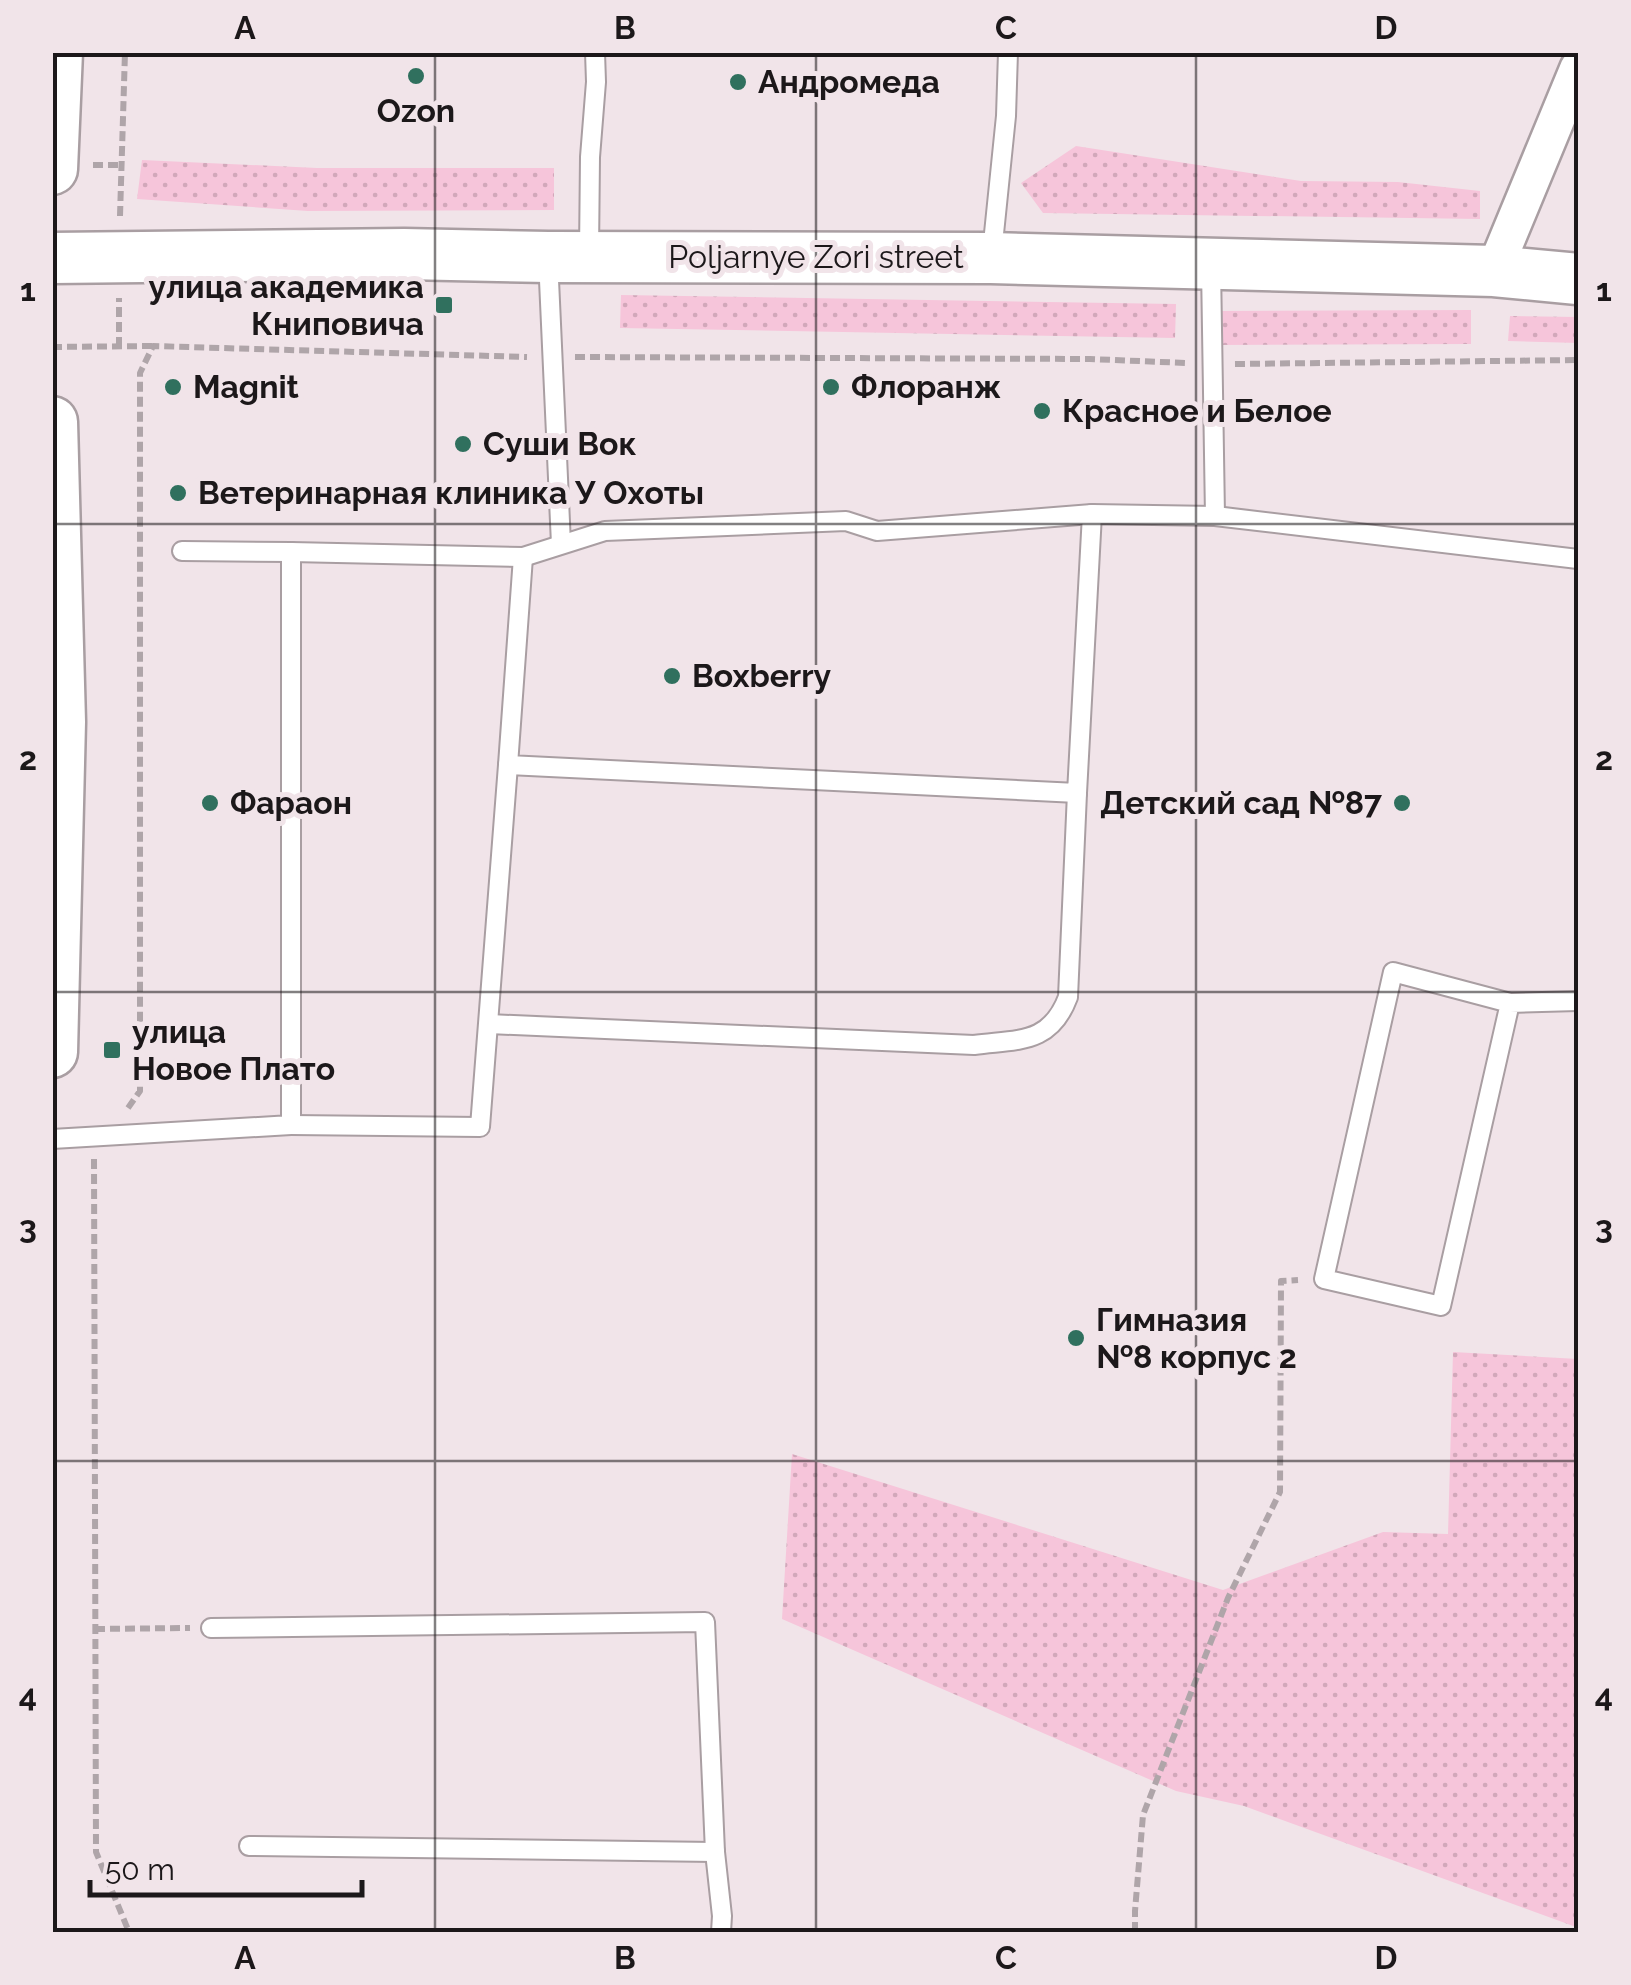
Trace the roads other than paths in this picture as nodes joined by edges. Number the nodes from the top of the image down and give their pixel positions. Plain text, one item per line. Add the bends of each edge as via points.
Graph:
1 (57, 52) edge
2 (595, 52) edge
3 (1008, 52) edge
4 (1578, 68) edge
5 (52, 169) edge
6 (568, 257) junction
7 (52, 258) edge
8 (991, 258) junction
9 (1210, 264) junction
10 (1494, 272) junction
11 (1578, 279) edge
12 (52, 422) edge
13 (1092, 514) junction
14 (1215, 516) junction
15 (561, 544) junction
16 (182, 550) dead end
17 (291, 552) junction
18 (523, 557) junction
19 (1578, 559) edge
20 (508, 765) junction
21 (1077, 793) junction
22 (1578, 1001) edge
23 (1510, 1003) junction
24 (489, 1024) junction
25 (53, 1036) edge
26 (52, 1052) edge
27 (291, 1125) junction
28 (52, 1138) edge
29 (211, 1628) road end
30 (249, 1846) dead end
31 (715, 1852) junction
32 (722, 1932) edge

1 - 5 main road
2 - 6 lane
3 - 8 lane
4 - 10 street
6 - 7 main road, Poljarnye Zori street
6 - 8 main road, Poljarnye Zori street
6 - 15 lane via 554,357
8 - 9 main road, Poljarnye Zori street
9 - 10 main road, Poljarnye Zori street
9 - 14 lane
10 - 11 main road, Poljarnye Zori street
12 - 25 main road via 60,722
13 - 14 lane
13 - 15 lane via 876,532 846,521 604,531
13 - 21 lane
14 - 19 lane
15 - 18 lane
16 - 17 lane
17 - 18 lane
17 - 27 lane
18 - 20 lane
20 - 21 lane
20 - 24 lane
21 - 24 lane via 1068,997 1060,1017 1037,1037 974,1045
22 - 23 lane
23 - 23 lane via 1393,972 1324,1279 1441,1306
24 - 27 lane via 480,1127
25 - 26 main road
27 - 28 lane
29 - 31 lane via 705,1622
30 - 31 lane
31 - 32 lane

